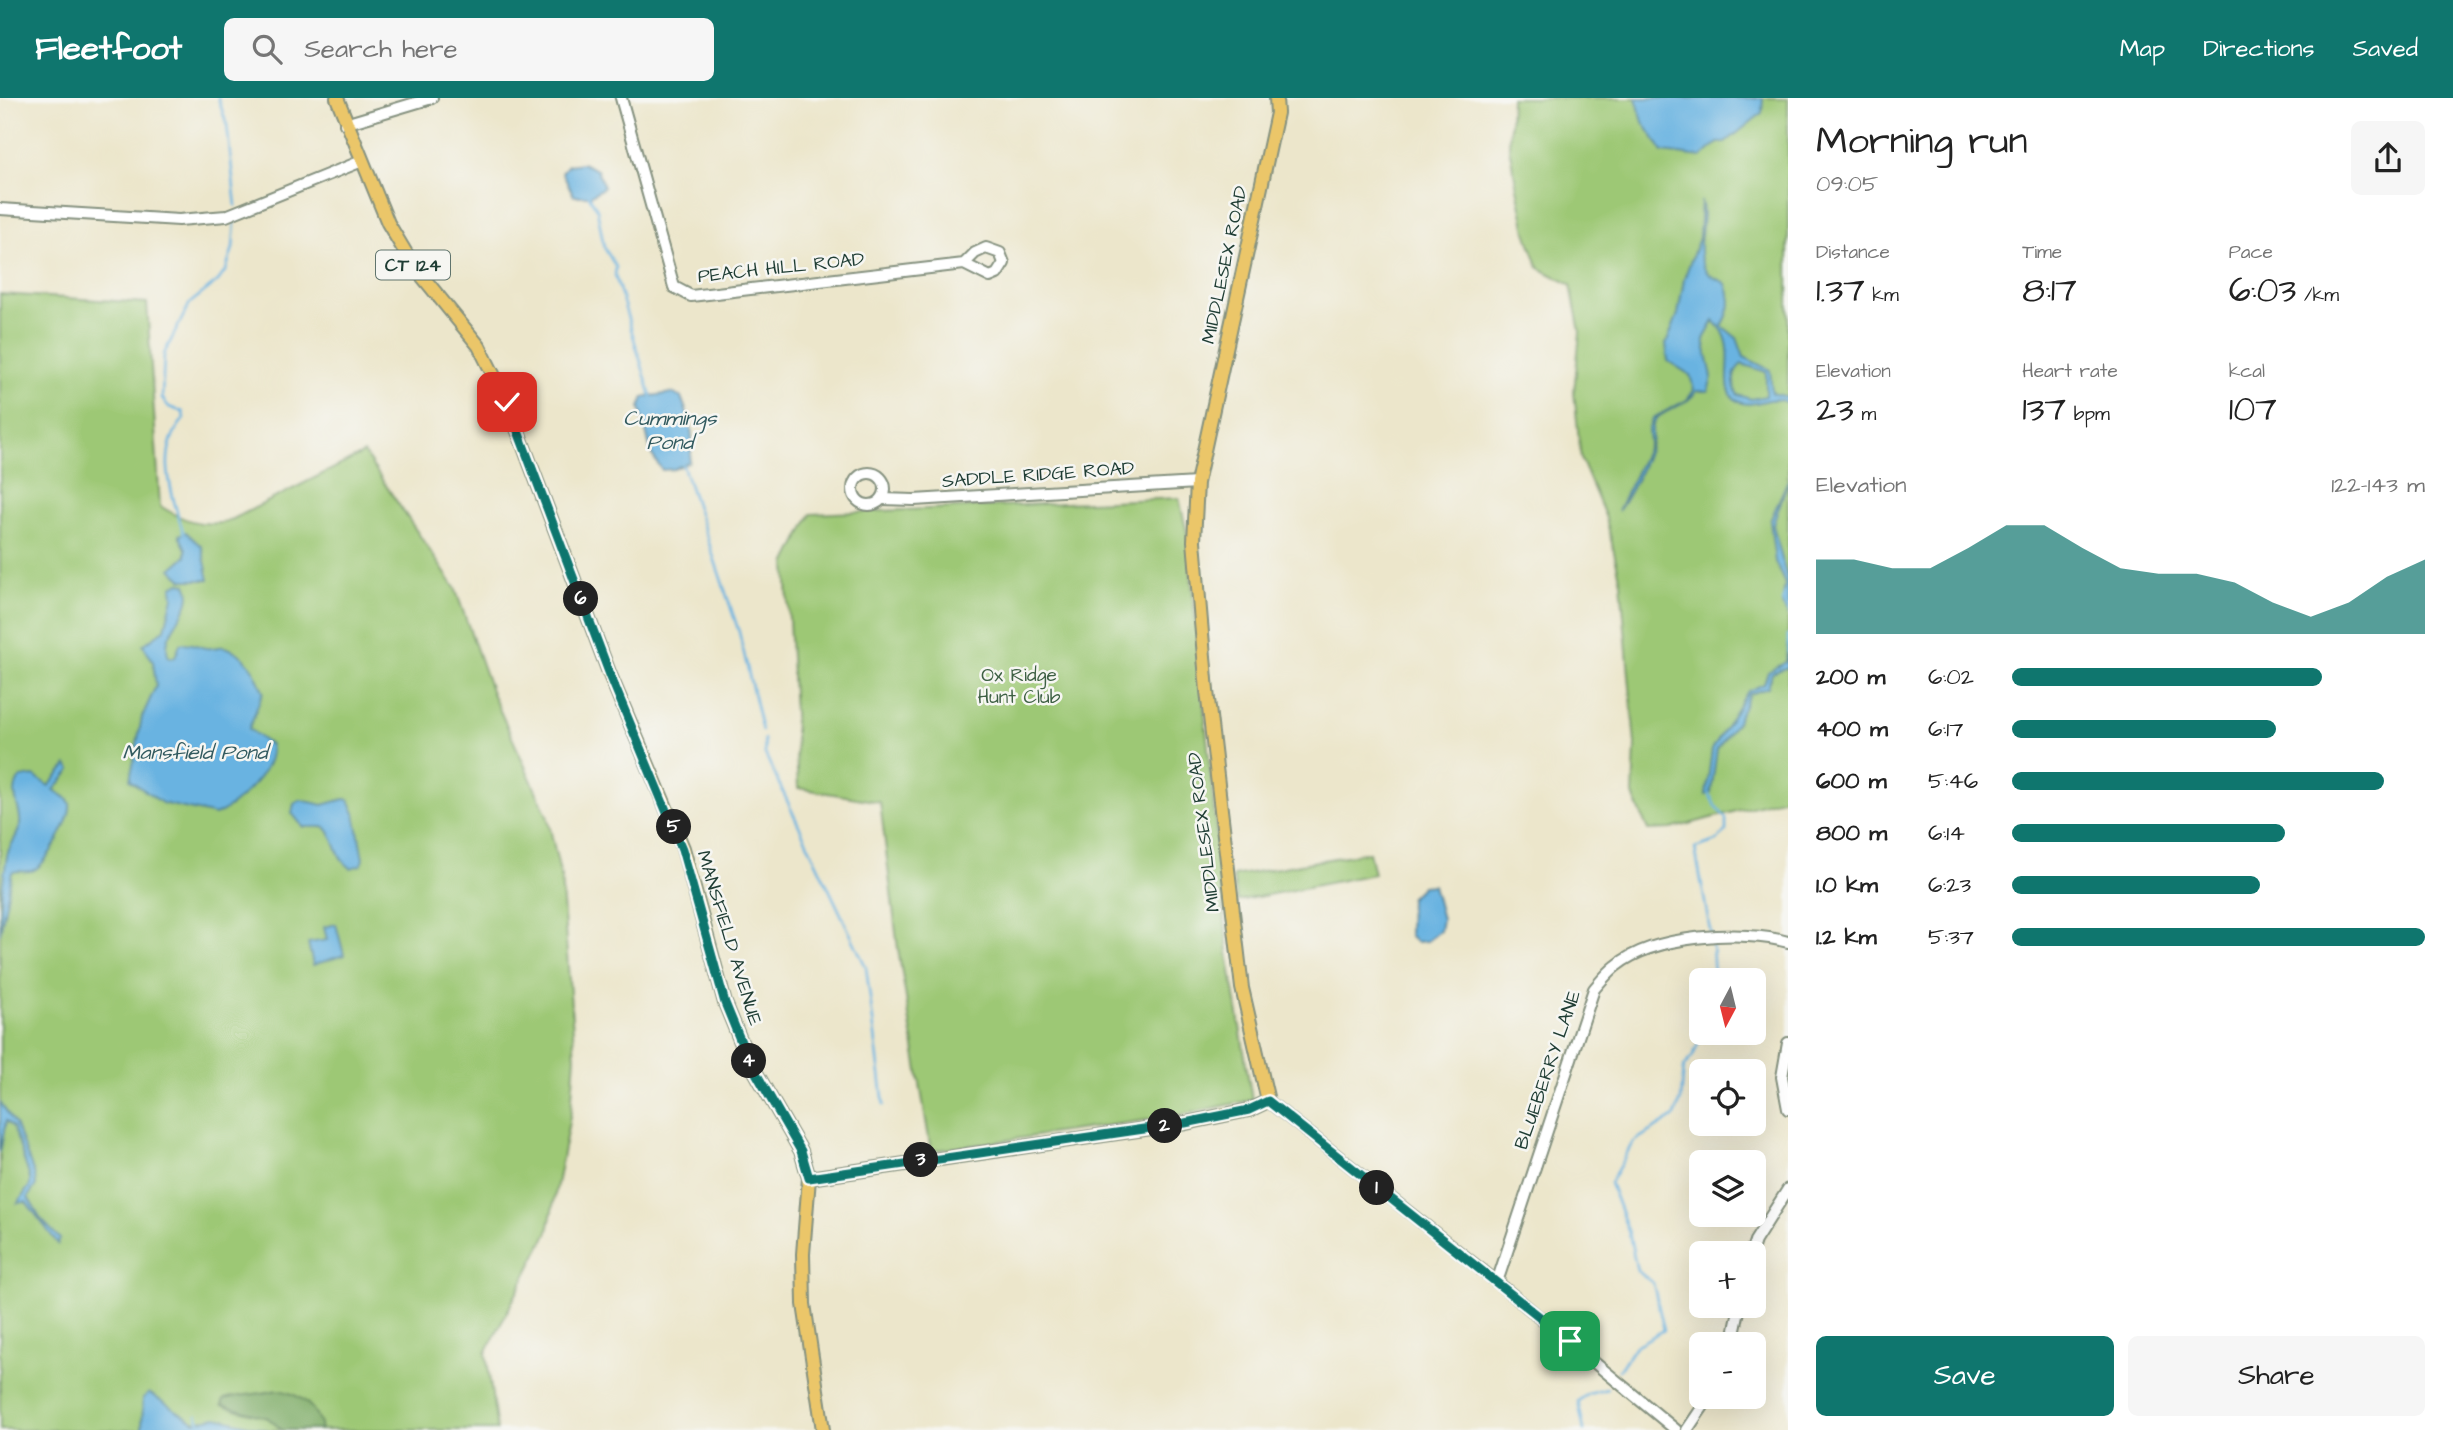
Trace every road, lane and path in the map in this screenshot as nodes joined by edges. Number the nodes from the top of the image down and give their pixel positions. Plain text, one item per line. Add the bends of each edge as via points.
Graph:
1 (337, 98) edge
2 (432, 98) edge
3 (621, 98) edge
4 (1276, 98) edge
5 (345, 124) junction
6 (362, 161) junction
7 (0, 209) edge
8 (964, 264) dead end
9 (1197, 482) junction
10 (882, 499) dead end
11 (1788, 942) edge
12 (1788, 1043) edge
13 (1268, 1101) junction
14 (1788, 1109) edge
15 (809, 1178) junction
16 (1788, 1189) edge
17 (1755, 1241) edge
18 (1497, 1282) junction
19 (1701, 1409) edge
20 (822, 1430) edge
21 (1676, 1430) edge
22 (1687, 1430) edge

1 - 5 main road, MANSFIELD AVENUE / CT 124
2 - 5 street
3 - 8 street, PEACH HILL ROAD via 674,287 691,296
4 - 9 main road, MIDDLESEX ROAD via 1277,113
5 - 6 main road, MANSFIELD AVENUE / CT 124
6 - 7 street via 226,216 179,220
6 - 15 main road, MANSFIELD AVENUE / CT 124 via 388,223 413,265 479,346 507,402 610,675 682,849 725,1003 748,1059 801,1151
9 - 10 street, SADDLE RIDGE ROAD
9 - 13 main road, MIDDLESEX ROAD via 1194,541 1207,691 1242,988
11 - 18 street, BLUEBERRY LANE via 1736,933 1710,936 1618,964 1594,989
12 - 14 street via 1782,1076
13 - 15 main road via 1249,1110 1185,1123
13 - 18 street
15 - 20 main road, MANSFIELD AVENUE / CT 124 via 804,1304
16 - 17 street
18 - 21 street
19 - 22 street

